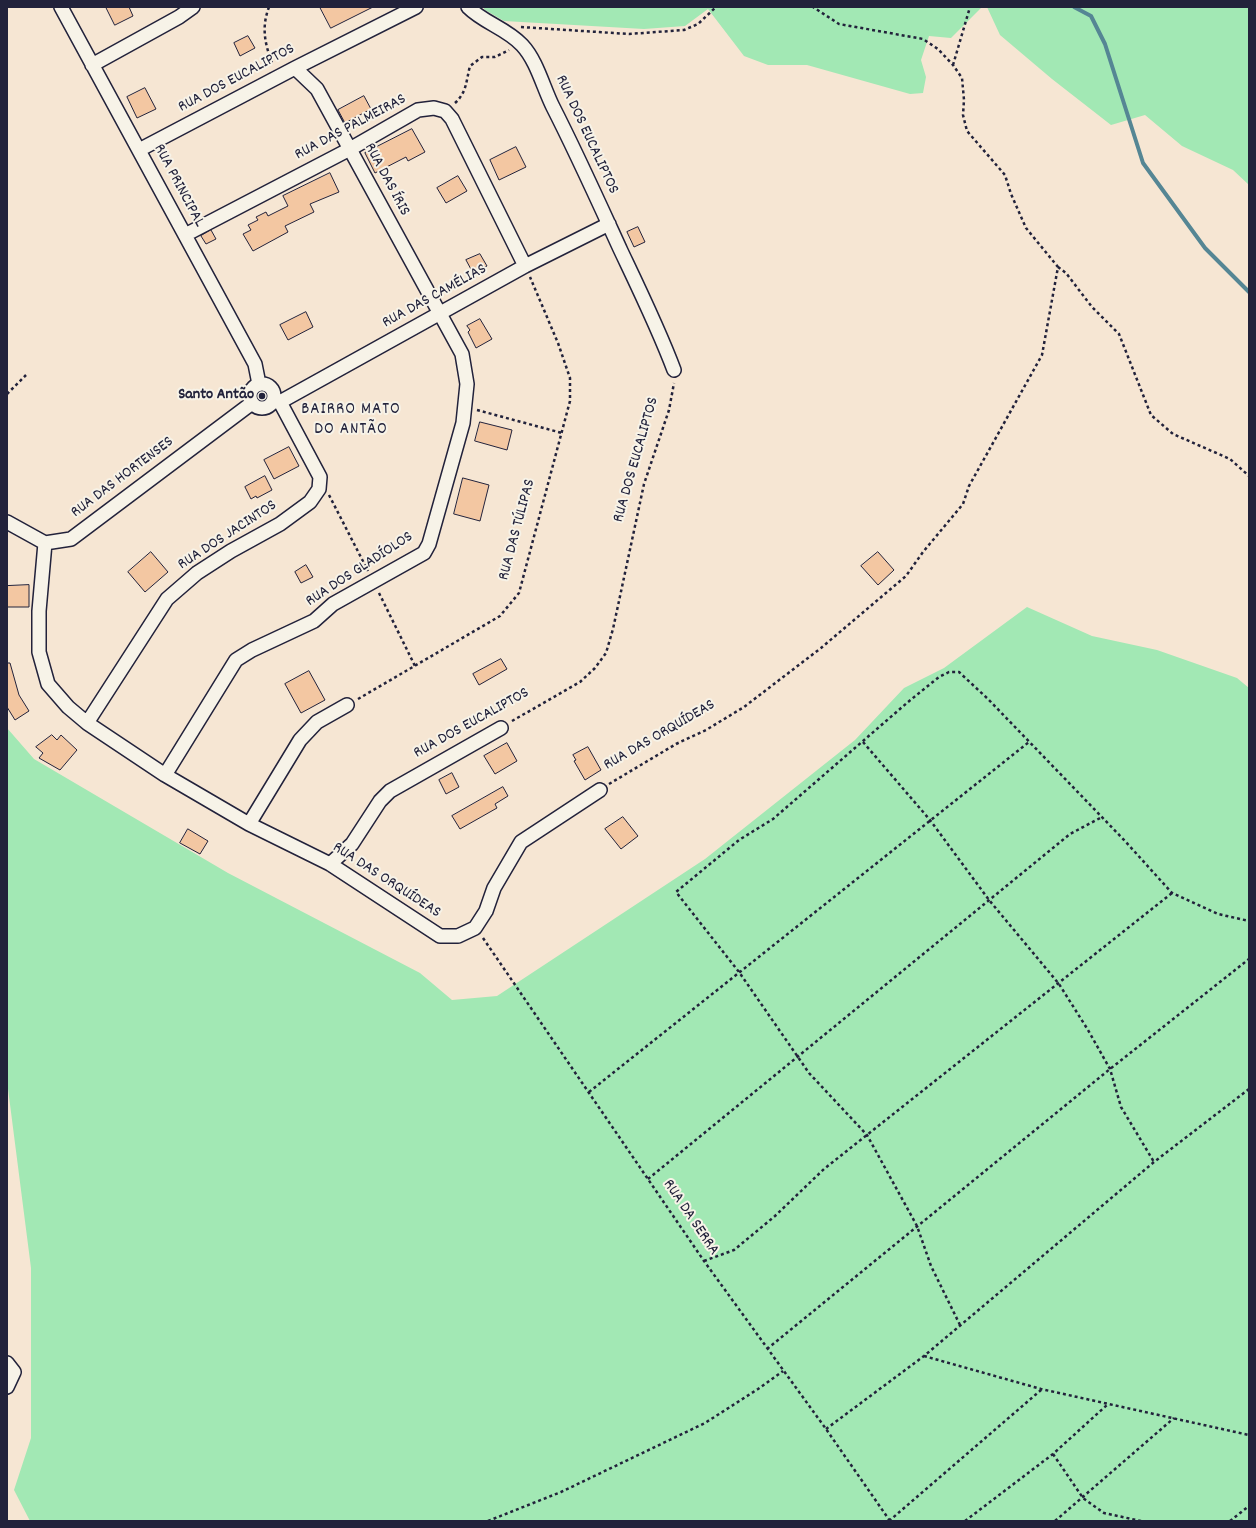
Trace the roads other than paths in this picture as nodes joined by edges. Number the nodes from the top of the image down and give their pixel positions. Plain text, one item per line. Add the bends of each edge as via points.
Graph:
1 (62, 7) edge
2 (193, 7) edge
3 (416, 7) edge
4 (468, 7) edge
5 (92, 65) junction
6 (295, 68) junction
7 (350, 149) junction
8 (139, 150) junction
9 (609, 224) junction
10 (185, 235) junction
11 (525, 266) junction
12 (439, 314) junction
13 (674, 370) road end
14 (259, 384) junction
15 (276, 402) junction
16 (252, 403) junction
17 (7, 522) edge
18 (45, 543) junction
19 (347, 705) road end
20 (87, 723) junction
21 (500, 728) road end
22 (165, 775) junction
23 (600, 790) road end
24 (249, 824) junction
25 (330, 864) junction
26 (7, 1363) edge
27 (7, 1387) edge

1 - 5 street, RUA PRINCIPAL
2 - 5 street via 180,17
3 - 6 street, RUA DOS EUCALIPTOS
4 - 9 street, RUA DOS EUCALIPTOS via 519,42 536,68
5 - 8 street, RUA PRINCIPAL
6 - 7 street, RUA DAS ÍRIS via 317,89
6 - 8 street, RUA DOS EUCALIPTOS
7 - 10 street, RUA DAS PALMEIRAS
7 - 11 street, RUA DAS PALMEIRAS via 418,110 434,108 445,111 452,119
7 - 12 street, RUA DAS ÍRIS
8 - 10 street, RUA PRINCIPAL
9 - 11 street, RUA DAS CAMÉLIAS
9 - 13 street, RUA DOS EUCALIPTOS via 664,342
10 - 14 street, RUA PRINCIPAL via 255,364
11 - 12 street, RUA DAS CAMÉLIAS
12 - 15 street, RUA DAS CAMÉLIAS
12 - 22 street, RUA DOS GLADÍOLOS via 462,354 467,384 463,423 429,544 424,553 333,604 314,621 236,660
14 - 15 street via 266,384 272,388
14 - 16 street via 252,388
15 - 16 street via 266,407
15 - 20 street, RUA DOS JACINTOS via 320,477 319,489 310,502 280,524 197,573 167,599
16 - 18 street, RUA DAS HORTENSES via 71,538
17 - 18 street
18 - 20 street, RUA DAS ORQUÍDEAS via 38,652 48,684 68,707
19 - 24 street via 317,722 300,740
20 - 22 street, RUA DAS ORQUÍDEAS
21 - 25 street, RUA DOS EUCALIPTOS via 390,791 380,801 352,844
22 - 24 street, RUA DAS ORQUÍDEAS
23 - 25 street, RUA DAS ORQUÍDEAS via 521,842 494,888 486,911 474,928 458,936 440,936
24 - 25 street, RUA DAS ORQUÍDEAS
26 - 27 street via 14,1372

